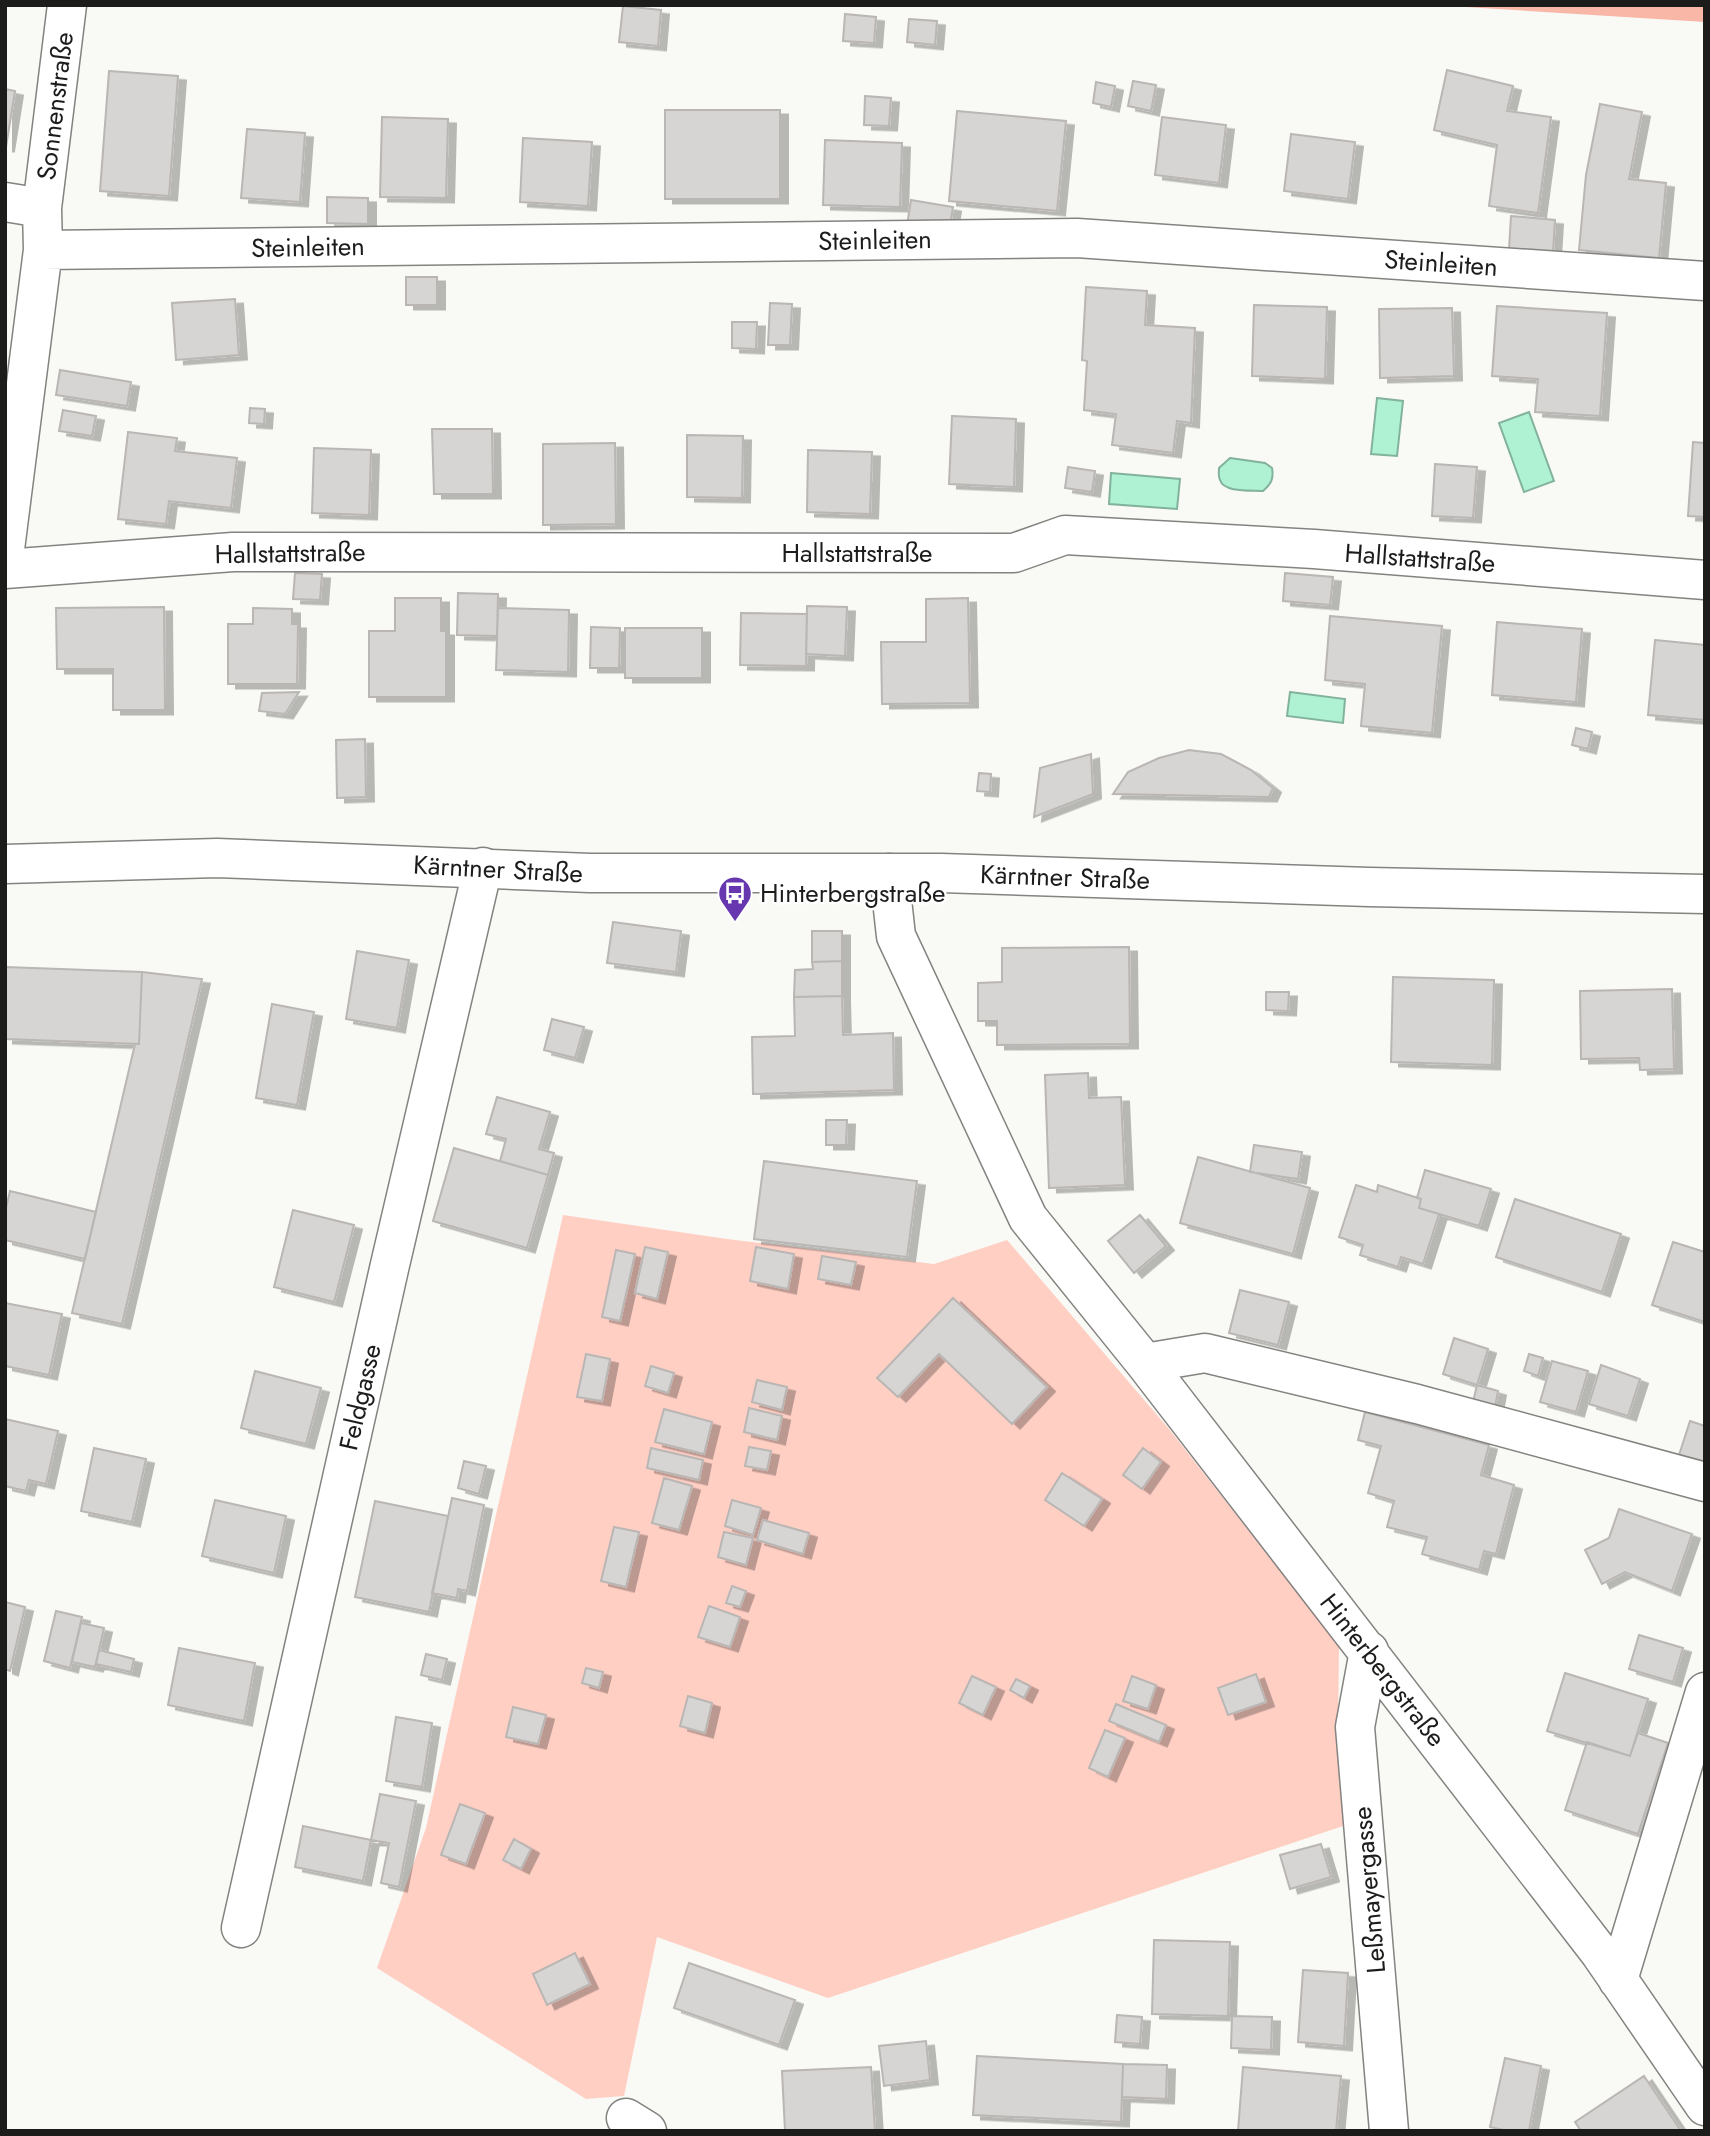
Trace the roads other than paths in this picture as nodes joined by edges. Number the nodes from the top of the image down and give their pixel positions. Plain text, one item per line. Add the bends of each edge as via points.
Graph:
1 (68, 5) edge
2 (5, 202) edge
3 (42, 208) junction
4 (43, 250) junction
5 (1705, 281) edge
6 (5, 549) edge
7 (5, 569) edge
8 (1705, 580) edge
9 (5, 864) edge
10 (483, 867) junction
11 (889, 873) junction
12 (1705, 894) edge
13 (1145, 1363) junction
14 (1705, 1482) edge
15 (1369, 1651) junction
16 (1705, 1692) edge
17 (241, 1928) dead end
18 (1618, 1980) junction
19 (1705, 2106) edge
20 (1389, 2131) edge

1 - 3 street, Sonnenstraße
2 - 3 street, Sonnenstraße
3 - 4 street, Sonnenstraße
4 - 5 street, Steinleiten via 1077,238
4 - 6 street, Sonnenstraße
7 - 8 street, Hallstattstraße via 233,552 1014,554 1065,535
9 - 10 street, Kärntner Straße via 217,858
10 - 11 street, Kärntner Straße via 590,873
10 - 17 street, Feldgasse
11 - 12 street, Kärntner Straße
11 - 13 street, Hinterbergstraße via 896,936 1028,1218
13 - 14 street via 1205,1353 1417,1404
13 - 15 street, Hinterbergstraße
15 - 18 street, Hinterbergstraße
15 - 20 street, Leßmayergasse via 1355,1727
16 - 18 street
18 - 19 street, Hinterbergstraße

